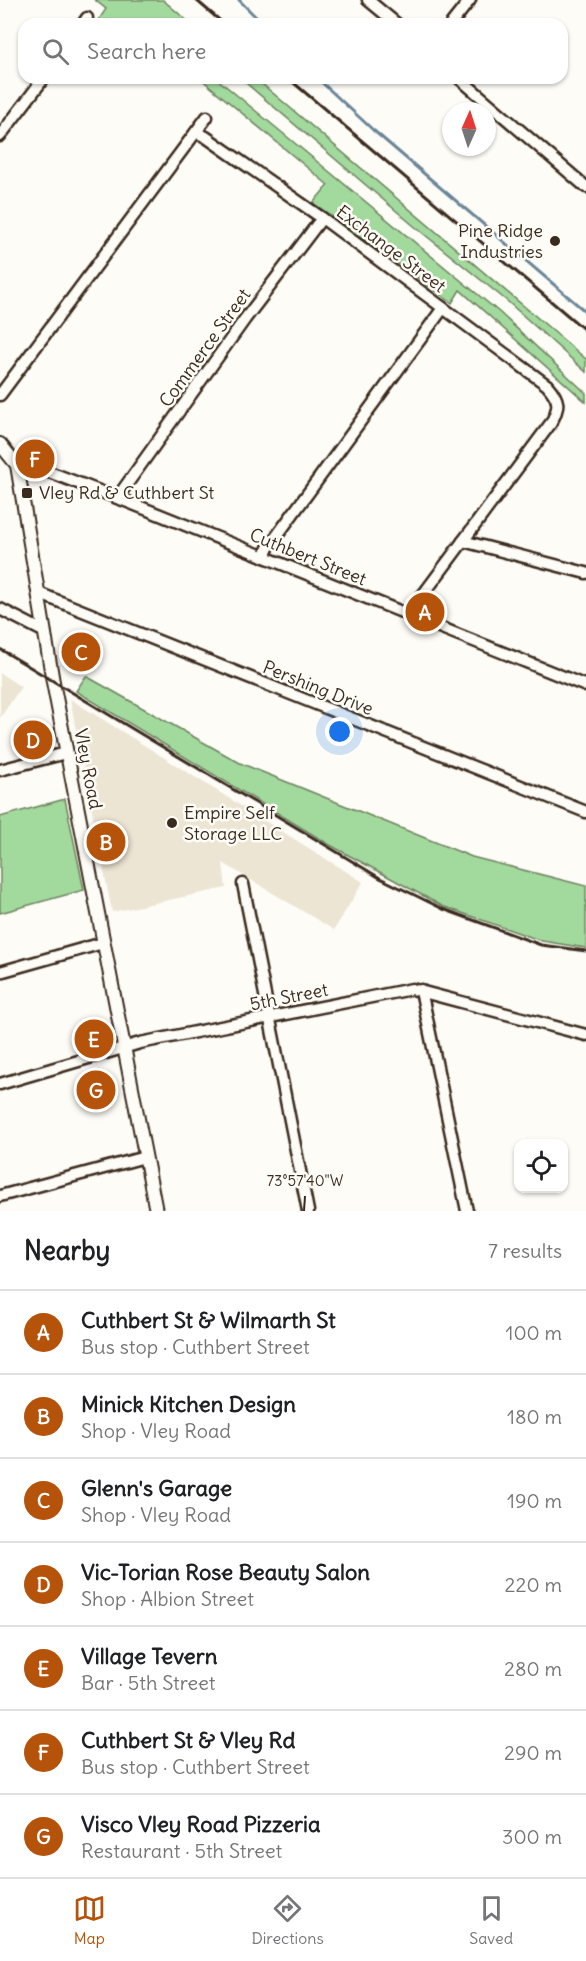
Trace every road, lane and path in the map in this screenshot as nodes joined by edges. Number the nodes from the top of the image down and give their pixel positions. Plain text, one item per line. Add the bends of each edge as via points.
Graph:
1 (368, 0) edge
2 (470, 0) edge
3 (389, 18) edge
4 (456, 18) edge
5 (39, 84) edge
6 (466, 84) edge
7 (207, 117) dead end
8 (196, 132) junction
9 (0, 136) edge
10 (586, 187) edge
11 (322, 218) junction
12 (443, 308) junction
13 (0, 395) edge
14 (0, 444) edge
15 (17, 465) junction
16 (117, 498) junction
17 (463, 541) junction
18 (264, 557) junction
19 (586, 573) edge
20 (38, 592) junction
21 (0, 609) edge
22 (408, 615) junction
23 (45, 632) junction
24 (586, 687) edge
25 (66, 753) junction
26 (0, 770) edge
27 (586, 812) edge
28 (243, 884) dead end
29 (103, 943) junction
30 (0, 972) edge
31 (421, 990) junction
32 (270, 1017) junction
33 (586, 1035) edge
34 (123, 1048) junction
35 (0, 1084) edge
36 (145, 1157) junction
37 (0, 1196) edge
38 (156, 1211) edge
39 (308, 1211) edge
40 (467, 1211) edge

1 - 3 street
2 - 4 street
5 - 9 street
6 - 10 street
7 - 8 street
8 - 11 street, Exchange Street
8 - 13 street
11 - 12 street, Exchange Street
11 - 16 street, Commerce Street
12 - 17 street, Exchange Street via 547,386 558,404 551,423
12 - 18 street
14 - 15 street, Vley Road
15 - 16 street, Cuthbert Street via 36,467
15 - 20 street, Vley Road
16 - 18 street, Cuthbert Street
17 - 19 street
17 - 22 street
18 - 22 street, Cuthbert Street
20 - 23 street, Vley Road
20 - 27 street, Pershing Drive
21 - 23 street
22 - 24 street, Cuthbert Street
23 - 25 street, Vley Road
25 - 26 street
25 - 29 street, Vley Road
28 - 32 street
29 - 30 street
29 - 34 street, Vley Road
31 - 32 street, 5th Street via 403,990
31 - 33 street, 5th Street
31 - 40 street
32 - 34 street, 5th Street
32 - 39 street
34 - 35 street, 5th Street
34 - 36 street, Vley Road
36 - 37 street
36 - 38 street, Vley Road

